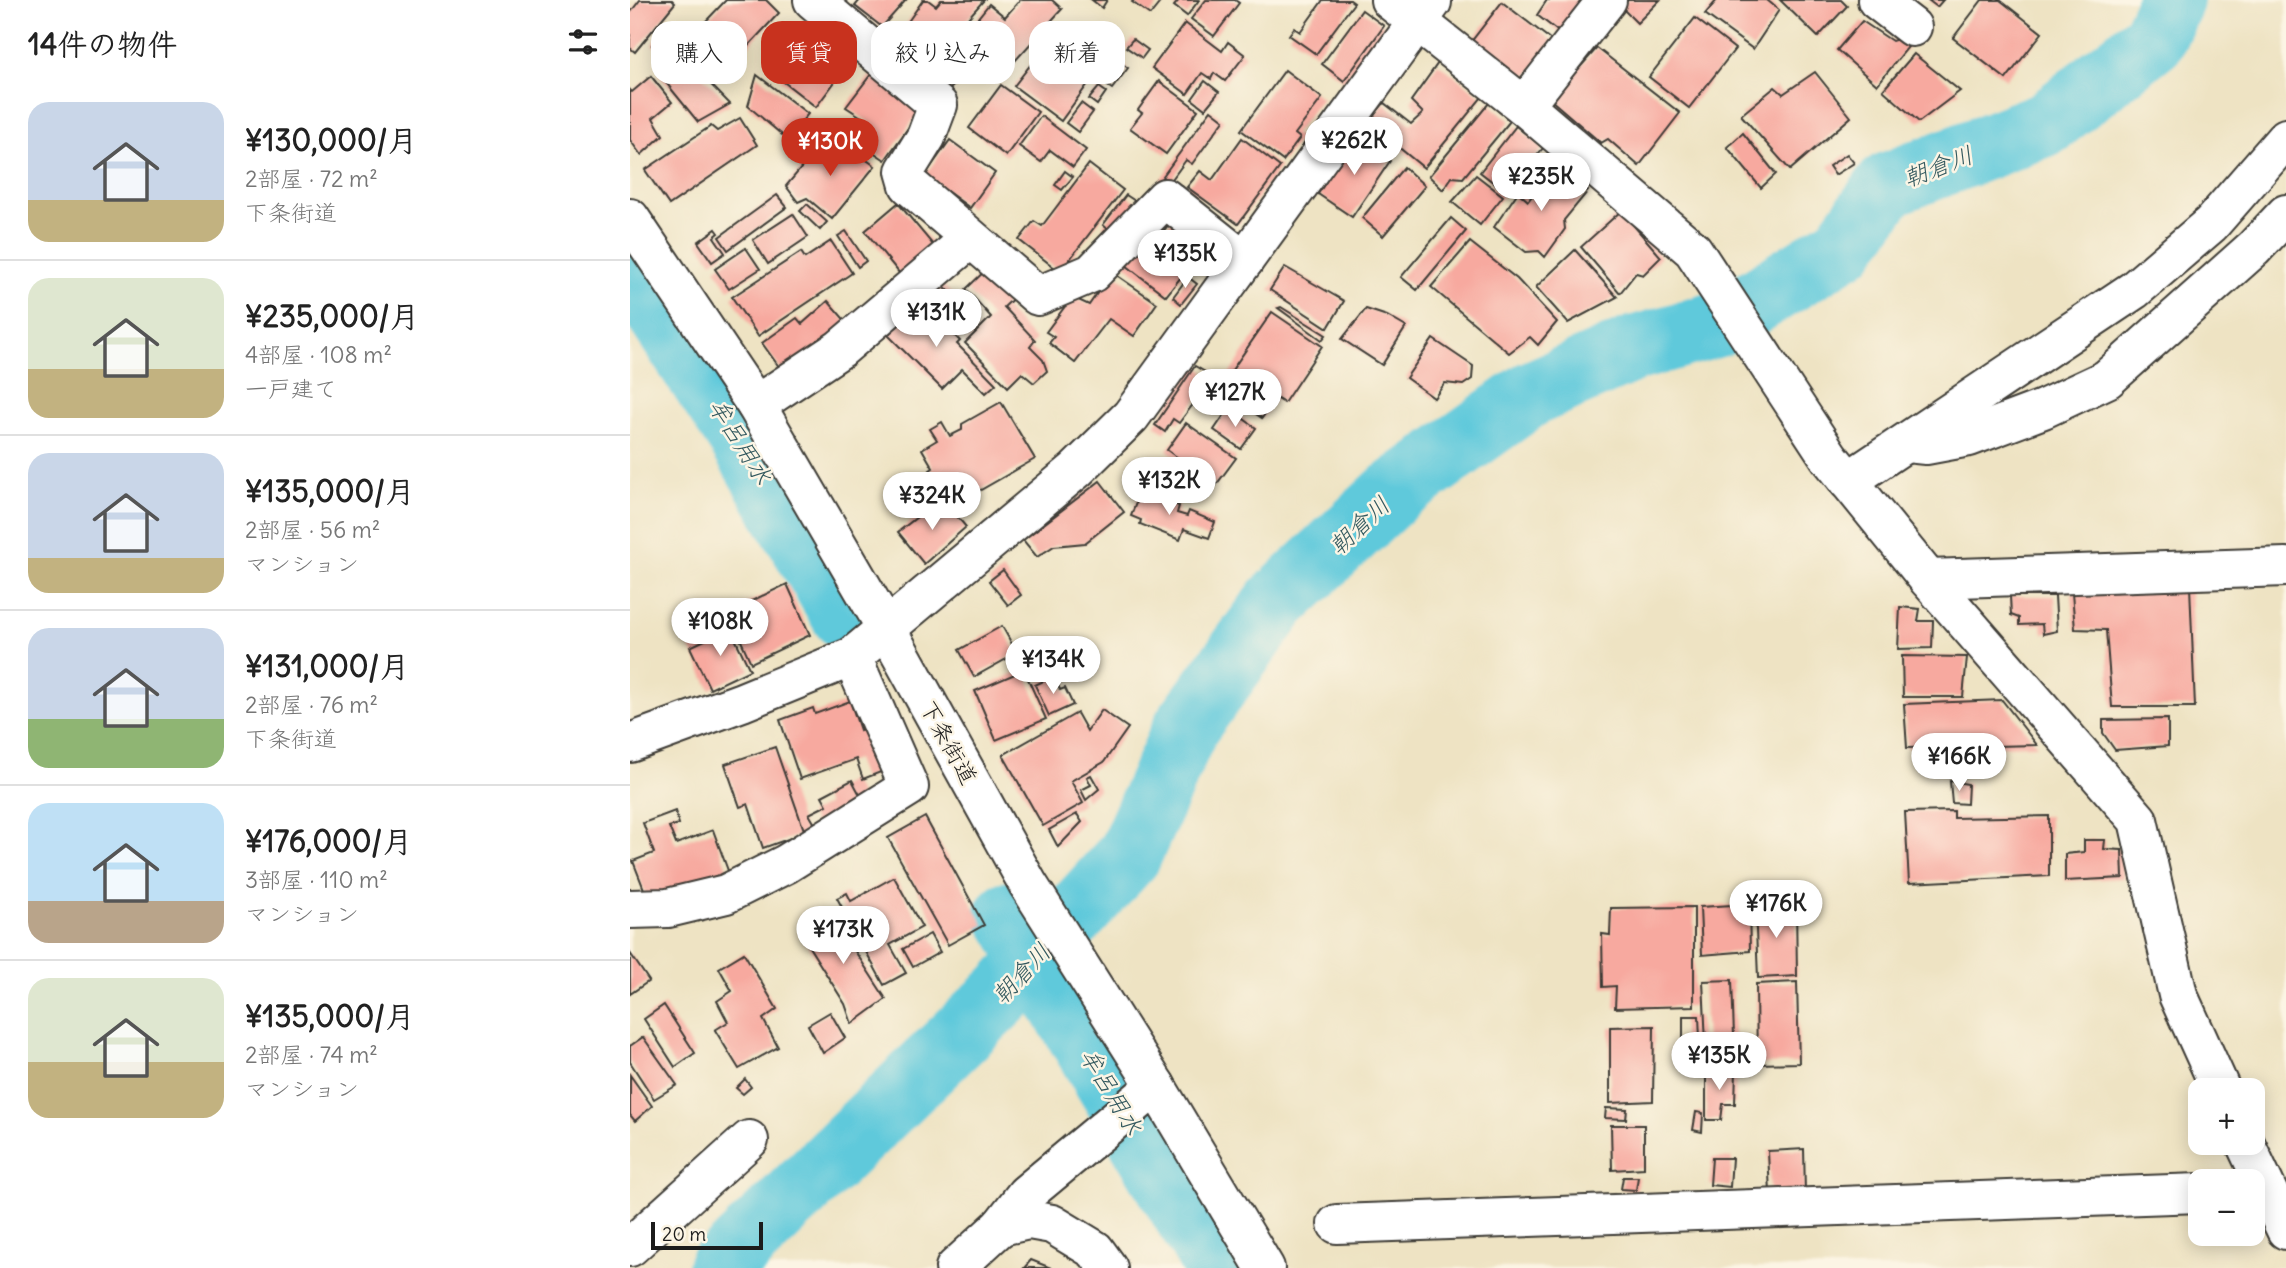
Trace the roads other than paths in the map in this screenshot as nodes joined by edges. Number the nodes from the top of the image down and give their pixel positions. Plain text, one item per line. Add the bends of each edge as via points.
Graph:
1 (813, 0) edge
2 (1607, 0) edge
3 (1877, 0) edge
4 (1413, 7) edge
5 (1912, 27) dead end
6 (1524, 106) junction
7 (2286, 138) edge
8 (2286, 214) edge
9 (630, 218) edge
10 (970, 239) junction
11 (1244, 261) junction
12 (756, 405) junction
13 (1905, 443) junction
14 (1838, 469) junction
15 (2286, 567) edge
16 (1928, 579) junction
17 (886, 628) junction
18 (852, 657) junction
19 (630, 743) edge
20 (630, 909) edge
21 (2216, 1078) edge
22 (1155, 1087) junction
23 (749, 1140) dead end
24 (2251, 1155) edge
25 (2268, 1191) edge
26 (2188, 1193) edge
27 (1337, 1224) dead end
28 (1001, 1226) junction
29 (2286, 1230) edge
30 (630, 1247) edge
31 (955, 1268) edge
32 (1108, 1268) edge
33 (1265, 1268) edge

1 - 10 street via 938,105 926,137 905,171 909,185
2 - 6 street
3 - 5 street
4 - 6 street
4 - 11 street
6 - 14 street via 1693,250
7 - 13 street via 2211,224 2134,290
8 - 13 street via 2107,379 1969,438 1926,445
9 - 12 street, 下条街道
10 - 11 street via 1038,296 1092,273 1165,198
10 - 12 street via 840,349
11 - 17 street via 1131,416 1076,470
12 - 17 street, 下条街道
13 - 14 street
14 - 16 street
15 - 16 street
16 - 21 street via 2138,820 2178,995
17 - 18 street
17 - 22 street, 下条街道 via 1028,884
18 - 19 street
18 - 20 street via 909,787 786,864 726,894 668,908
22 - 28 street via 1026,1194
22 - 33 street, 下条街道
23 - 30 street
24 - 25 street
25 - 29 street
26 - 27 street
28 - 31 street
28 - 32 street via 1029,1220 1052,1224 1095,1250

